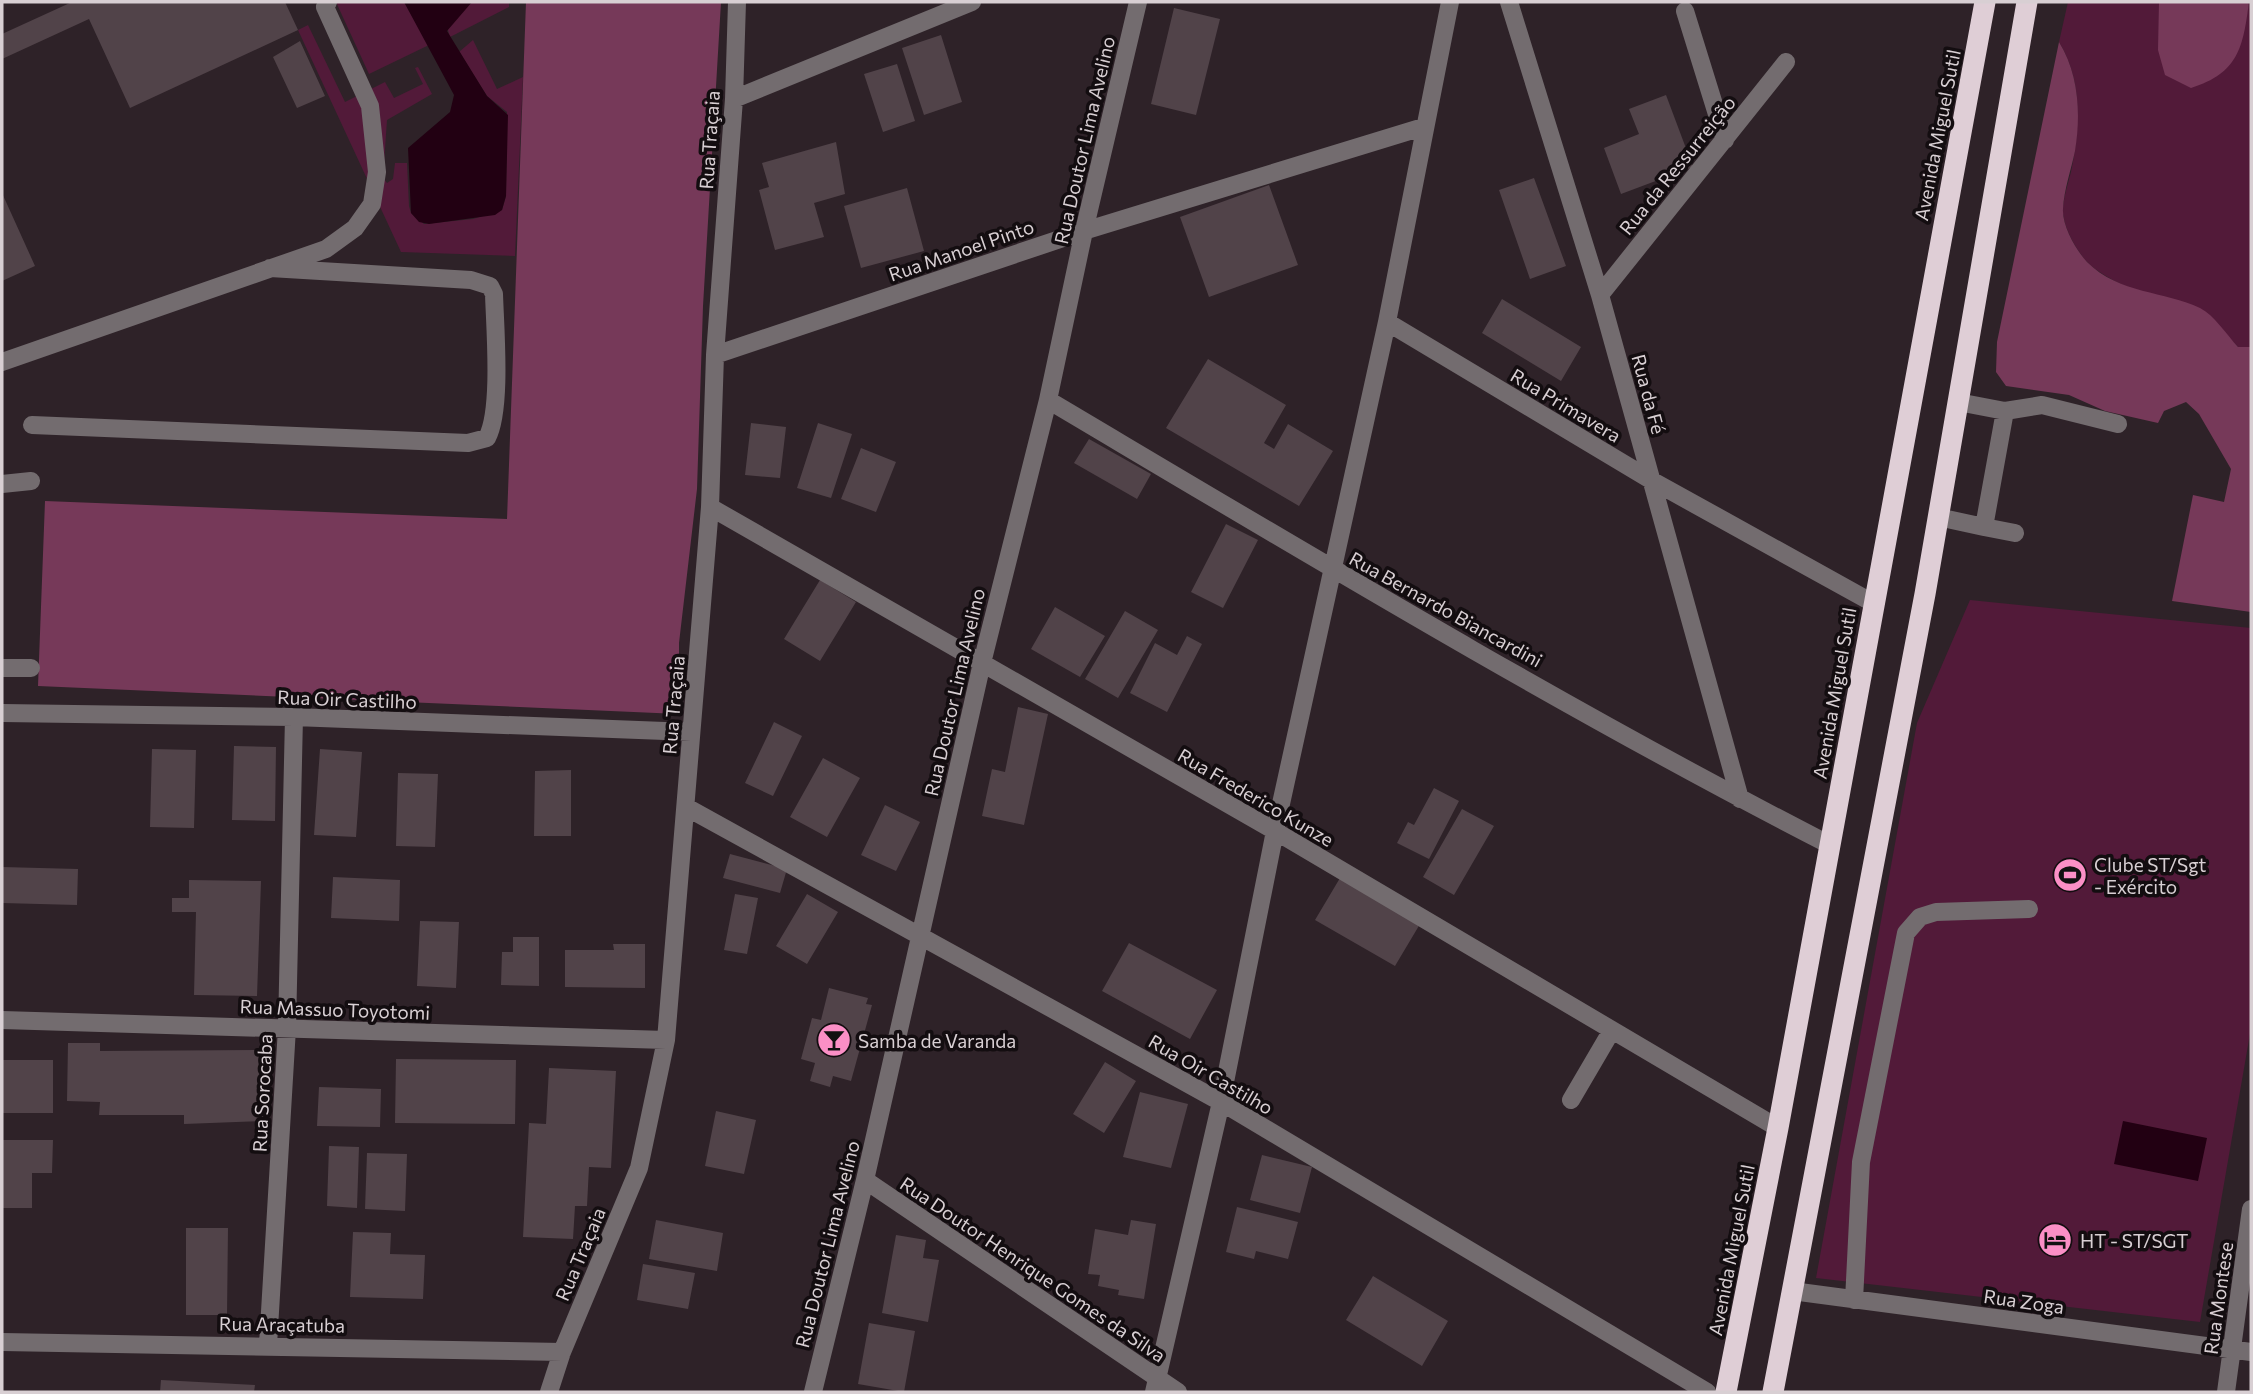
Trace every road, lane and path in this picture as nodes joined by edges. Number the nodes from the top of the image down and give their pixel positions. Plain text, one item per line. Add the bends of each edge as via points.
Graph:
1 (328, 2) edge
2 (737, 2) edge
3 (972, 2) edge
4 (1138, 2) edge
5 (1450, 2) edge
6 (1509, 2) edge
7 (1985, 2) edge
8 (2027, 2) edge
9 (1685, 11) dead end
10 (1786, 62) dead end
11 (734, 99) junction
12 (1423, 127) junction
13 (1725, 140) junction
14 (1084, 231) junction
15 (270, 268) junction
16 (1600, 295) junction
17 (1387, 322) junction
18 (715, 355) junction
19 (2, 362) edge
20 (1048, 400) junction
21 (1958, 402) junction
22 (2006, 411) junction
23 (32, 425) dead end
24 (2118, 425) dead end
25 (1651, 480) junction
26 (32, 481) dead end
27 (2, 484) edge
28 (710, 507) junction
29 (1938, 517) junction
30 (1984, 527) junction
31 (2015, 533) dead end
32 (1334, 570) junction
33 (1873, 603) junction
34 (982, 663) junction
35 (2, 668) edge
36 (31, 668) dead end
37 (2, 713) edge
38 (294, 718) junction
39 (691, 732) junction
40 (1740, 799) junction
41 (686, 807) junction
42 (1275, 831) junction
43 (1830, 845) junction
44 (2029, 909) dead end
45 (919, 934) junction
46 (2, 1020) edge
47 (286, 1028) junction
48 (1612, 1030) junction
49 (666, 1040) junction
50 (1571, 1100) dead end
51 (1221, 1102) junction
52 (1778, 1128) junction
53 (864, 1181) junction
54 (2251, 1209) edge
55 (1792, 1291) junction
56 (1854, 1300) junction
57 (2, 1342) edge
58 (268, 1345) junction
59 (2232, 1351) junction
60 (562, 1352) junction
61 (2251, 1353) edge
62 (1155, 1385) edge
63 (549, 1392) edge
64 (813, 1392) edge
65 (1178, 1392) edge
66 (1707, 1392) edge
67 (1726, 1392) edge
68 (1773, 1392) edge
69 (2226, 1392) edge

1 - 15 street via 325,7 332,25 370,106 377,172 372,204 355,228 326,249
2 - 11 street, Rua Traçaia
3 - 11 street
4 - 14 street, Rua Doutor Lima Avelino
5 - 12 street
6 - 16 street, Rua da Fé
7 - 33 highway, Avenida Miguel Sutil
8 - 21 highway
9 - 13 street
10 - 13 street, Rua da Ressurreição
11 - 18 street, Rua Traçaia
12 - 14 street, Rua Manoel Pinto
12 - 17 street
13 - 16 street, Rua da Ressurreição
14 - 18 street, Rua Manoel Pinto
14 - 20 street, Rua Doutor Lima Avelino
15 - 19 street
15 - 23 street via 471,280 490,286 494,294 495,383 492,428 486,438 468,443
16 - 25 street, Rua da Fé
17 - 25 street, Rua Primavera
17 - 32 street
18 - 28 street, Rua Traçaia
20 - 32 street, Rua Bernardo Biancardini
20 - 34 street, Rua Doutor Lima Avelino
21 - 22 street
21 - 29 highway
22 - 24 street via 2042,405
22 - 30 street
25 - 33 street, Rua Primavera
25 - 40 street, Rua da Fé
26 - 27 street
28 - 34 street, Rua Frederico Kunze
28 - 39 street, Rua Traçaia
29 - 30 street
29 - 55 highway
30 - 31 street
32 - 40 street, Rua Bernardo Biancardini
32 - 42 street
33 - 43 highway, Avenida Miguel Sutil
34 - 42 street, Rua Frederico Kunze
34 - 45 street, Rua Doutor Lima Avelino
35 - 36 street
37 - 38 street, Rua Oir Castilho
38 - 39 street, Rua Oir Castilho
38 - 47 street, Rua Sorocaba
39 - 41 street, Rua Traçaia
40 - 43 street, Rua Bernardo Biancardini
41 - 45 street, Rua Oir Castilho
41 - 49 street, Rua Traçaia
42 - 48 street, Rua Frederico Kunze
42 - 51 street
43 - 52 highway, Avenida Miguel Sutil
44 - 56 street via 1936,912 1920,918 1906,933 1861,1162
45 - 51 street, Rua Oir Castilho
45 - 53 street, Rua Doutor Lima Avelino
46 - 47 street, Rua Massuo Toyotomi
47 - 49 street, Rua Massuo Toyotomi
47 - 58 street, Rua Sorocaba
48 - 50 street
48 - 52 street, Rua Frederico Kunze
49 - 60 street, Rua Traçaia via 639,1168
51 - 62 street
51 - 66 street, Rua Oir Castilho
52 - 67 highway, Avenida Miguel Sutil
53 - 62 street, Rua Doutor Henrique Gomes da Silva
53 - 64 street, Rua Doutor Lima Avelino
54 - 59 street, Rua Montese
55 - 56 street, Rua Zoga
55 - 68 highway
56 - 59 street, Rua Zoga
57 - 58 street, Rua Araçatuba
58 - 60 street, Rua Araçatuba
59 - 61 street, Rua Zoga
59 - 69 street, Rua Montese
60 - 63 street, Rua Traçaia
62 - 65 street, Rua Doutor Henrique Gomes da Silva

